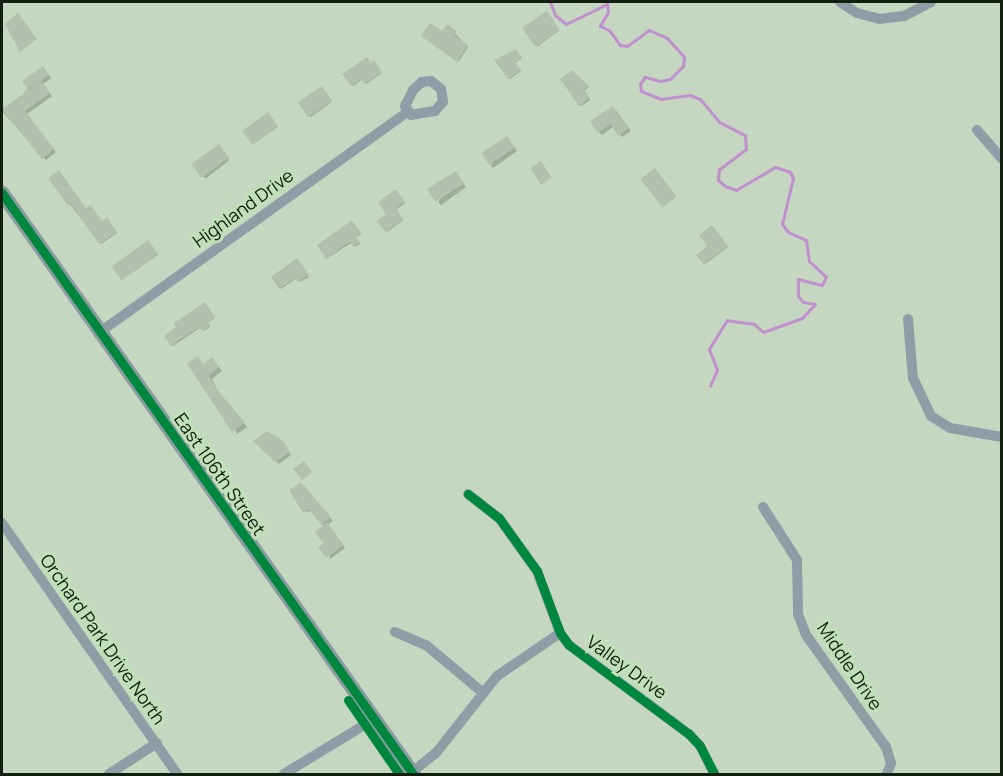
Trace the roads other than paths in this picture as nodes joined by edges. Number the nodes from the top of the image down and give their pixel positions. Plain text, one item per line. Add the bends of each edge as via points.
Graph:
1 (840, 2) edge
2 (931, 2) edge
3 (407, 112) dead end
4 (977, 130) dead end
5 (1002, 159) edge
6 (2, 193) edge
7 (908, 319) dead end
8 (100, 332) junction
9 (1002, 437) edge
10 (468, 494) dead end
11 (763, 507) dead end
12 (2, 523) edge
13 (395, 632) dead end
14 (560, 633) junction
15 (482, 692) junction
16 (374, 720) junction
17 (157, 743) junction
18 (412, 773) edge
19 (108, 774) edge
20 (177, 774) edge
21 (284, 774) edge
22 (714, 774) edge
23 (886, 774) edge

1 - 2 street via 857,13 879,19 904,16
3 - 8 street, Highland Drive
4 - 5 street
6 - 8 street, East 106th Street
7 - 9 street via 913,378 931,416 950,428
8 - 16 street, East 106th Street
10 - 14 street, Valley Drive via 489,508 537,571
11 - 23 street, Middle Drive via 797,560 798,614 806,635 886,747 891,764
12 - 17 street, Orchard Park Drive North
13 - 15 street via 426,645
14 - 15 street via 504,670
14 - 22 street, Valley Drive via 576,652 689,734
15 - 18 street via 436,753
16 - 18 street, East 106th Street
16 - 21 street
17 - 19 street
17 - 20 street, Orchard Park Drive North

